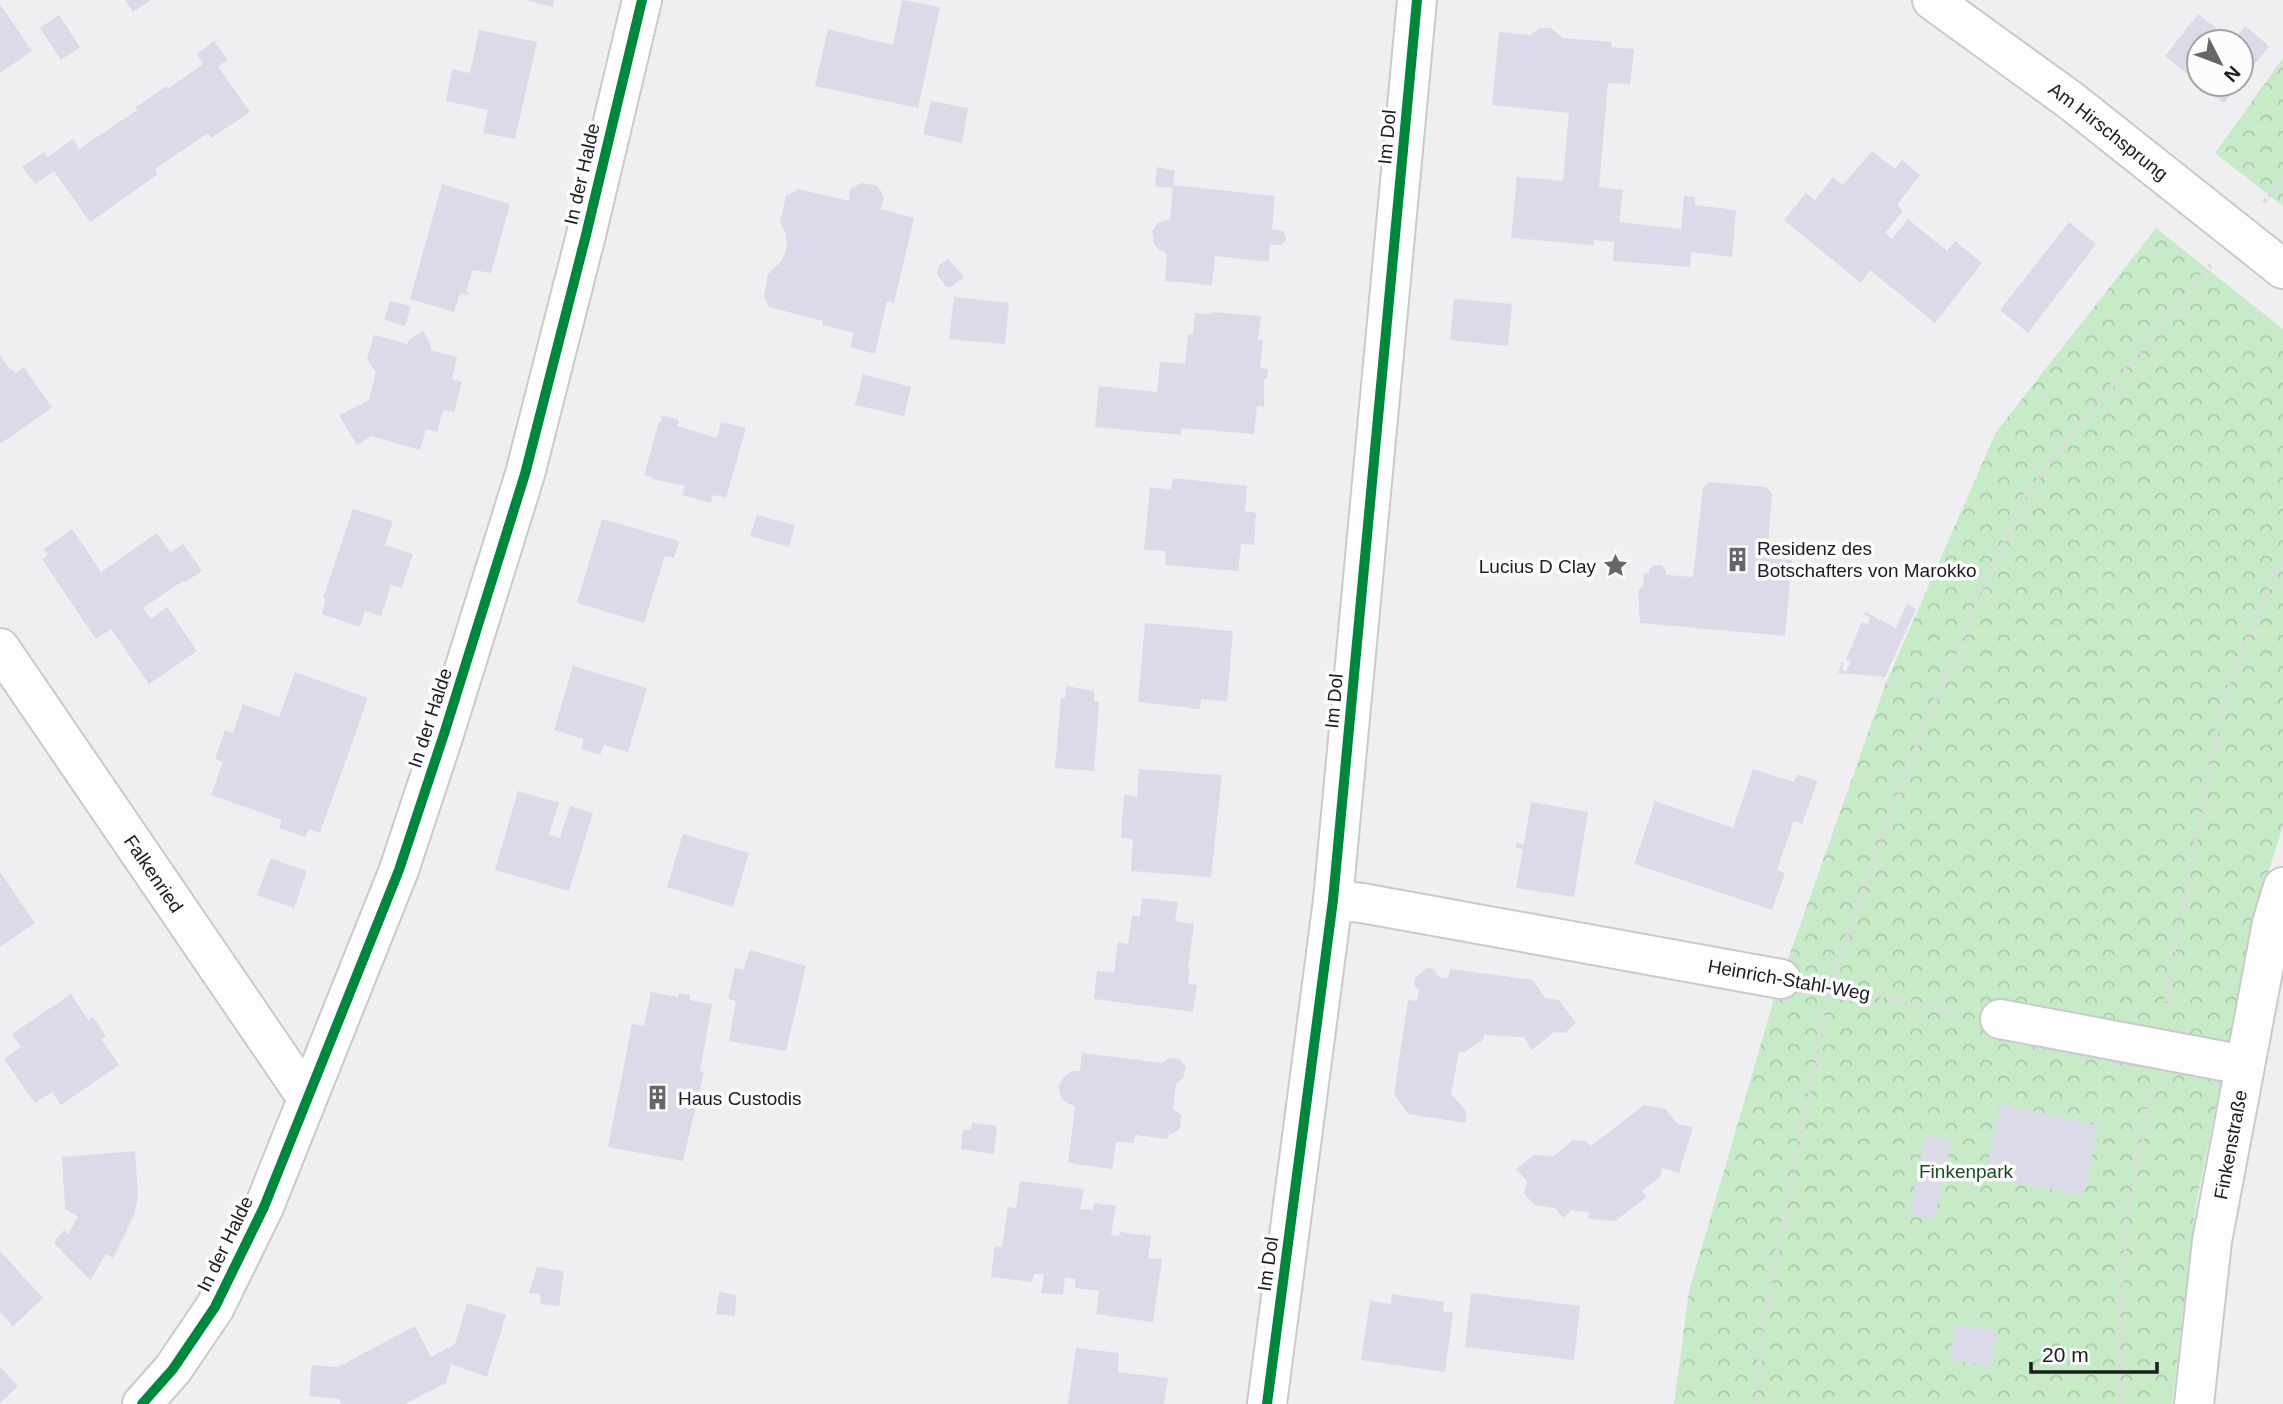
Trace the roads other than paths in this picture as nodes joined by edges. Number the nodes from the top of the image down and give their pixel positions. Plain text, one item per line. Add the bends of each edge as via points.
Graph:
1 (642, 0) edge
2 (1417, 0) edge
3 (1932, 0) edge
4 (2283, 269) edge
5 (0, 648) edge
6 (2283, 887) edge
7 (1333, 900) junction
8 (1782, 979) road end
9 (2000, 1019) road end
10 (2244, 1065) junction
11 (307, 1098) junction
12 (142, 1404) edge
13 (1268, 1404) edge
14 (2194, 1404) edge

1 - 11 street, In der Halde via 525,474 398,870
2 - 7 street, Im Dol
3 - 4 street, Am Hirschsprung via 2070,100
5 - 11 street, Falkenried
6 - 10 street, Finkenstraße
7 - 8 street, Heinrich-Stahl-Weg
7 - 13 street, Im Dol
9 - 10 street
10 - 14 street, Finkenstraße via 2212,1241
11 - 12 street, In der Halde via 264,1207 215,1307 173,1369

